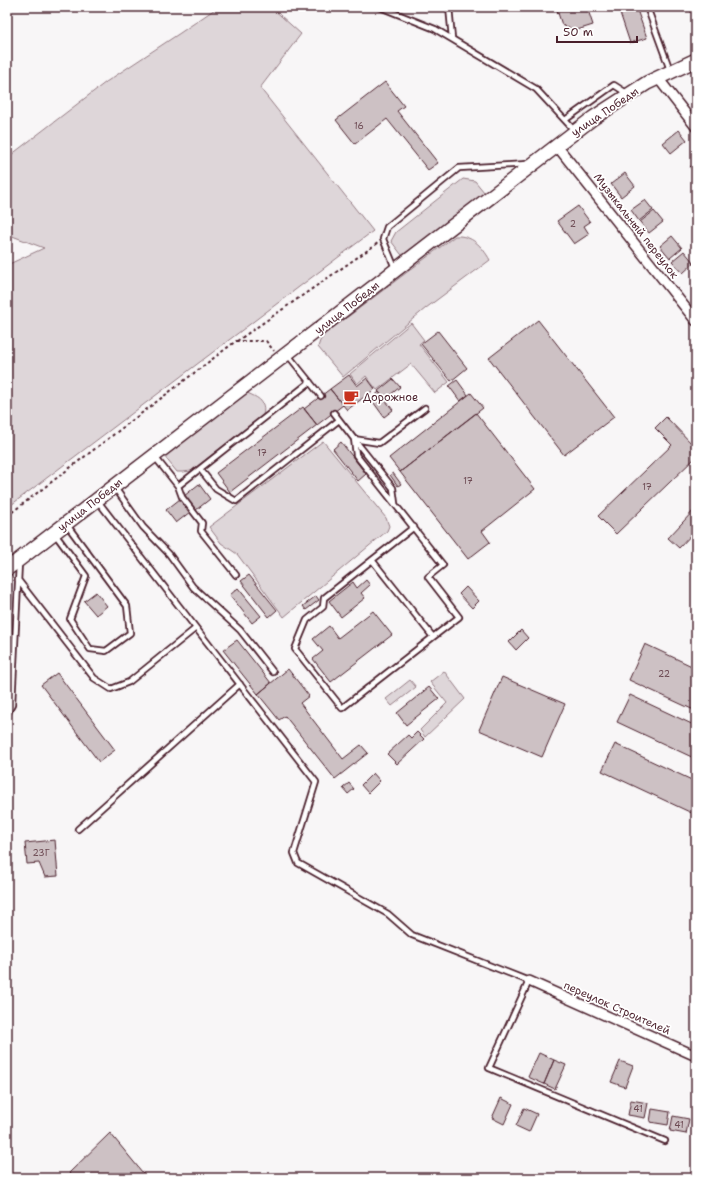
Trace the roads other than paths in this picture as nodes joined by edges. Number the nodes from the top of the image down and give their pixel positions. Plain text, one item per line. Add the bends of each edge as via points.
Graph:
1 (380, 7) edge
2 (450, 7) edge
3 (647, 7) edge
4 (385, 8) edge
5 (452, 38) junction
6 (696, 60) edge
7 (671, 72) junction
8 (658, 78) junction
9 (629, 95) junction
10 (565, 120) junction
11 (696, 127) edge
12 (575, 132) junction
13 (558, 146) junction
14 (534, 164) junction
15 (396, 270) junction
16 (696, 321) edge
17 (284, 356) junction
18 (310, 382) junction
19 (321, 396) dead end
20 (425, 408) dead end
21 (334, 413) dead end
22 (339, 420) junction
23 (354, 439) junction
24 (154, 456) junction
25 (200, 469) junction
26 (178, 486) junction
27 (114, 487) junction
28 (96, 500) junction
29 (395, 504) junction
30 (66, 524) junction
31 (414, 527) junction
32 (54, 532) junction
33 (19, 559) junction
34 (372, 560) junction
35 (7, 569) edge
36 (236, 575) dead end
37 (18, 580) junction
38 (196, 628) junction
39 (433, 637) junction
40 (273, 672) dead end
41 (240, 684) junction
42 (7, 714) edge
43 (78, 829) dead end
44 (529, 981) junction
45 (696, 1056) edge
46 (665, 1142) dead end

1 - 4 lane
2 - 5 lane
3 - 7 lane
4 - 5 lane
5 - 10 lane via 536,90
6 - 7 main road, улица Победы
7 - 8 main road, улица Победы
8 - 9 main road, улица Победы
8 - 11 street
9 - 10 lane via 614,84
9 - 12 main road, улица Победы
10 - 12 lane
12 - 13 main road, улица Победы
13 - 14 main road, улица Победы
13 - 16 street, Музыкальный переулок
14 - 15 main road, улица Победы
14 - 15 lane via 458,168 387,228 383,239
15 - 17 main road, улица Победы
17 - 18 lane
17 - 24 main road, улица Победы
18 - 19 lane
18 - 25 lane
20 - 23 lane via 378,443
21 - 22 lane
22 - 23 lane
22 - 25 lane via 236,501 216,489
23 - 29 lane via 356,454
23 - 29 lane via 393,488
24 - 26 lane
24 - 27 main road, улица Победы
25 - 26 lane
26 - 36 lane via 182,497 202,523 201,531
27 - 28 main road, улица Победы
27 - 40 lane via 193,587 240,630
28 - 30 main road, улица Победы
28 - 38 lane
29 - 31 lane
30 - 32 main road, улица Победы
30 - 32 lane via 127,606 130,633 106,651 90,650 70,619 86,576
31 - 34 lane
31 - 39 lane via 443,565 428,577 459,617
32 - 33 main road, улица Победы
33 - 35 main road, улица Победы
33 - 37 lane
34 - 39 lane
34 - 39 lane via 324,598 323,607 307,620 295,649 342,708
37 - 38 lane via 94,678 111,689 129,682
37 - 42 lane via 12,705
38 - 41 lane
41 - 43 lane
41 - 44 lane via 316,782 294,852 298,863 388,914 412,935
44 - 45 street, переулок Строителей
44 - 46 lane via 489,1068

